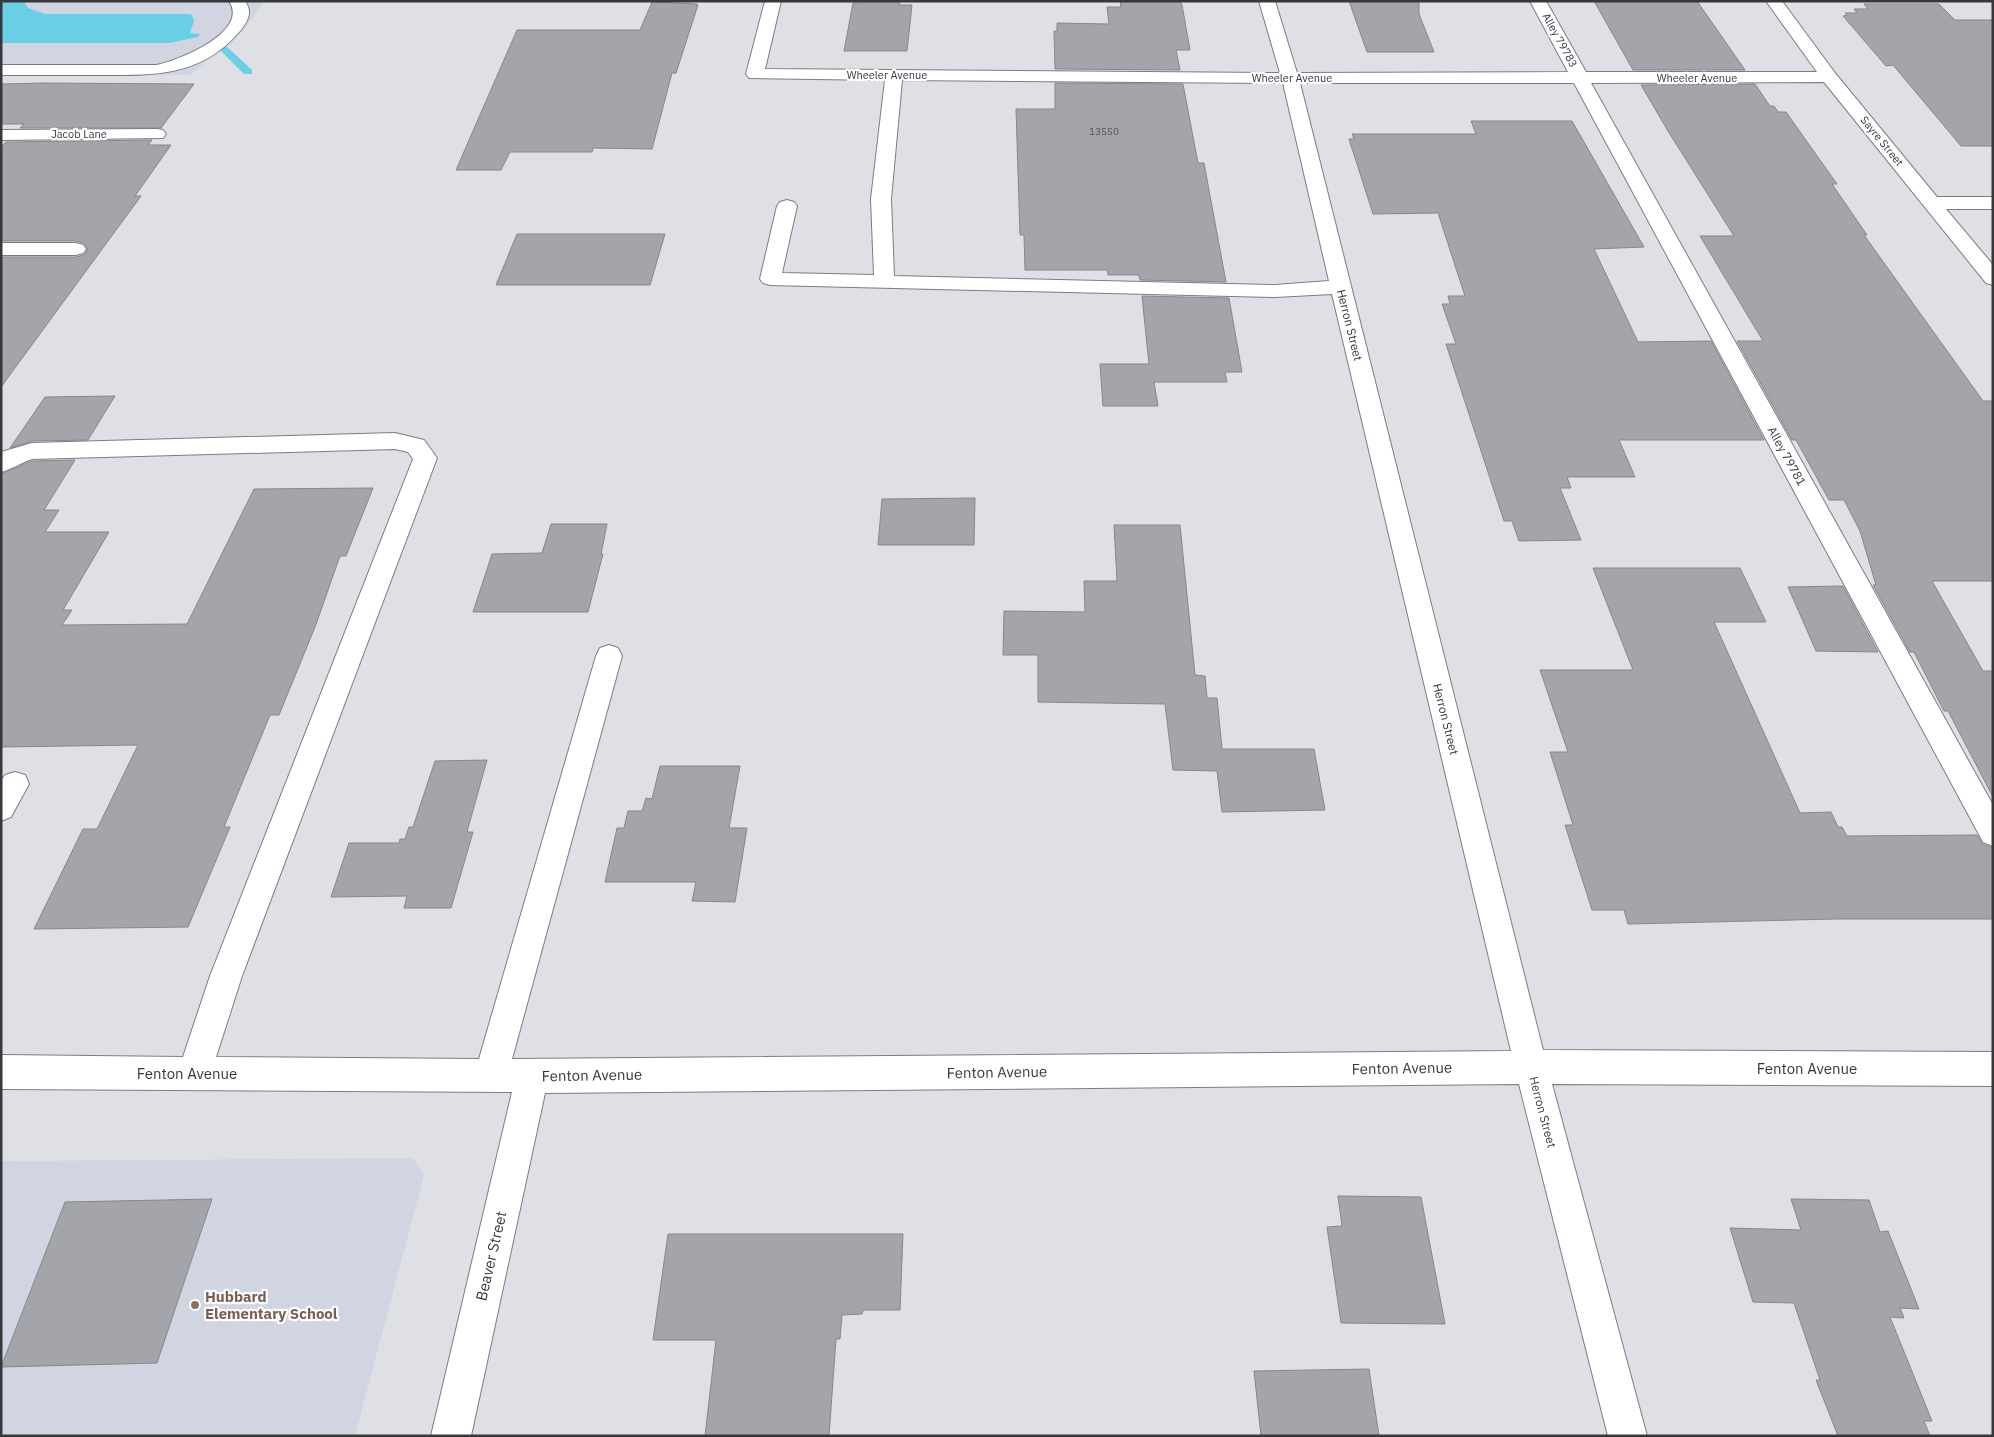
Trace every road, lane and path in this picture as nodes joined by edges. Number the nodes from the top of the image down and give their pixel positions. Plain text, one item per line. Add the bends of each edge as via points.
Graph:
1 (237, 1) edge
2 (773, 1) edge
3 (1267, 1) edge
4 (1538, 1) edge
5 (1774, 1) edge
6 (1, 70) edge
7 (894, 75) junction
8 (1829, 77) junction
9 (1290, 78) junction
10 (1581, 78) junction
11 (157, 134) dead end
12 (1, 135) edge
13 (1932, 203) junction
14 (1993, 203) edge
15 (788, 206) dead end
16 (1, 249) edge
17 (76, 249) dead end
18 (1993, 279) edge
19 (884, 281) junction
20 (1341, 288) junction
21 (1, 464) edge
22 (609, 656) dead end
23 (16, 784) dead end
24 (1, 808) edge
25 (1993, 833) edge
26 (1531, 1067) junction
27 (1993, 1069) edge
28 (1, 1072) edge
29 (194, 1074) junction
30 (491, 1075) junction
31 (532, 1076) junction
32 (451, 1436) edge
33 (1628, 1436) edge

1 - 6 street via 242,11 240,19 226,38 197,58 178,65 156,70
2 - 7 street, Wheeler Avenue via 755,74
3 - 9 street, Herron Street
4 - 10 street, Alley 79783
5 - 8 street, Sayre Street
7 - 9 street, Wheeler Avenue
7 - 19 street via 880,199
8 - 10 street, Wheeler Avenue
8 - 13 street, Sayre Street
9 - 10 street, Wheeler Avenue
9 - 20 street, Herron Street
10 - 25 street, Alley 79781
11 - 12 street, Jacob Lane
13 - 14 street
13 - 18 street, Sayre Street
15 - 19 street via 770,279
16 - 17 street
19 - 20 street via 1275,291
20 - 26 street, Herron Street
21 - 29 street via 32,451 395,441 416,446 425,458 226,976
22 - 30 street
23 - 24 street
26 - 27 street, Fenton Avenue
26 - 31 street, Fenton Avenue
26 - 33 street, Herron Street
28 - 29 street, Fenton Avenue
29 - 30 street, Fenton Avenue
30 - 31 street, Fenton Avenue
31 - 32 street, Beaver Street

